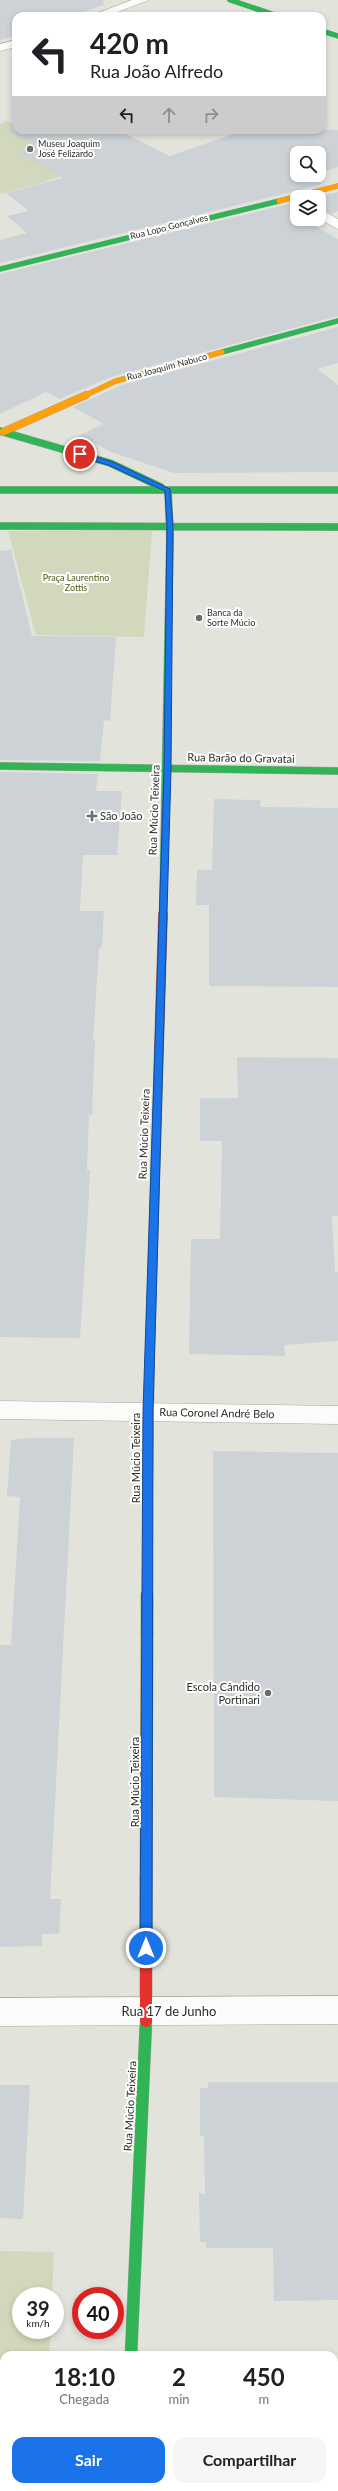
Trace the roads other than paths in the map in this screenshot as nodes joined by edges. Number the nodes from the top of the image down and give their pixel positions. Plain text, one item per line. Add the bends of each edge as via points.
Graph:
1 (143, 0) edge
2 (230, 0) edge
3 (108, 12) edge
4 (266, 12) edge
5 (326, 32) edge
6 (338, 36) edge
7 (12, 44) edge
8 (0, 48) edge
9 (338, 186) edge
10 (326, 217) edge
11 (338, 225) edge
12 (0, 269) edge
13 (338, 321) edge
14 (2, 431) edge
15 (64, 460) dead end
16 (98, 480) dead end
17 (0, 490) edge
18 (101, 490) junction
19 (168, 490) junction
20 (338, 490) edge
21 (170, 525) junction
22 (0, 526) edge
23 (338, 527) edge
24 (0, 766) edge
25 (167, 770) junction
26 (338, 771) edge
27 (0, 1410) edge
28 (148, 1411) junction
29 (338, 1415) edge
30 (338, 2010) edge
31 (0, 2012) edge
32 (146, 2012) junction
33 (131, 2351) edge

1 - 3 street
2 - 4 street
5 - 6 street
7 - 8 street
9 - 12 street, Rua Lopo Gonçalves
10 - 11 street
13 - 14 street, Rua Joaquim Nabuco via 116,381
14 - 15 street
14 - 19 street via 110,463
16 - 18 street
17 - 18 street
18 - 19 street
19 - 20 street
19 - 21 street, Rua Múcio Teixeira
21 - 22 street
21 - 23 street
21 - 25 street, Rua Múcio Teixeira
24 - 25 street, Rua Barão do Gravatai
25 - 26 street, Rua Barão do Gravatai
25 - 28 street, Rua Múcio Teixeira
27 - 28 street, Rua Coronel André Belo
28 - 29 street, Rua Coronel André Belo
28 - 32 street, Rua Múcio Teixeira
30 - 32 street, Rua 17 de Junho
31 - 32 street, Rua 17 de Junho
32 - 33 street, Rua Múcio Teixeira

